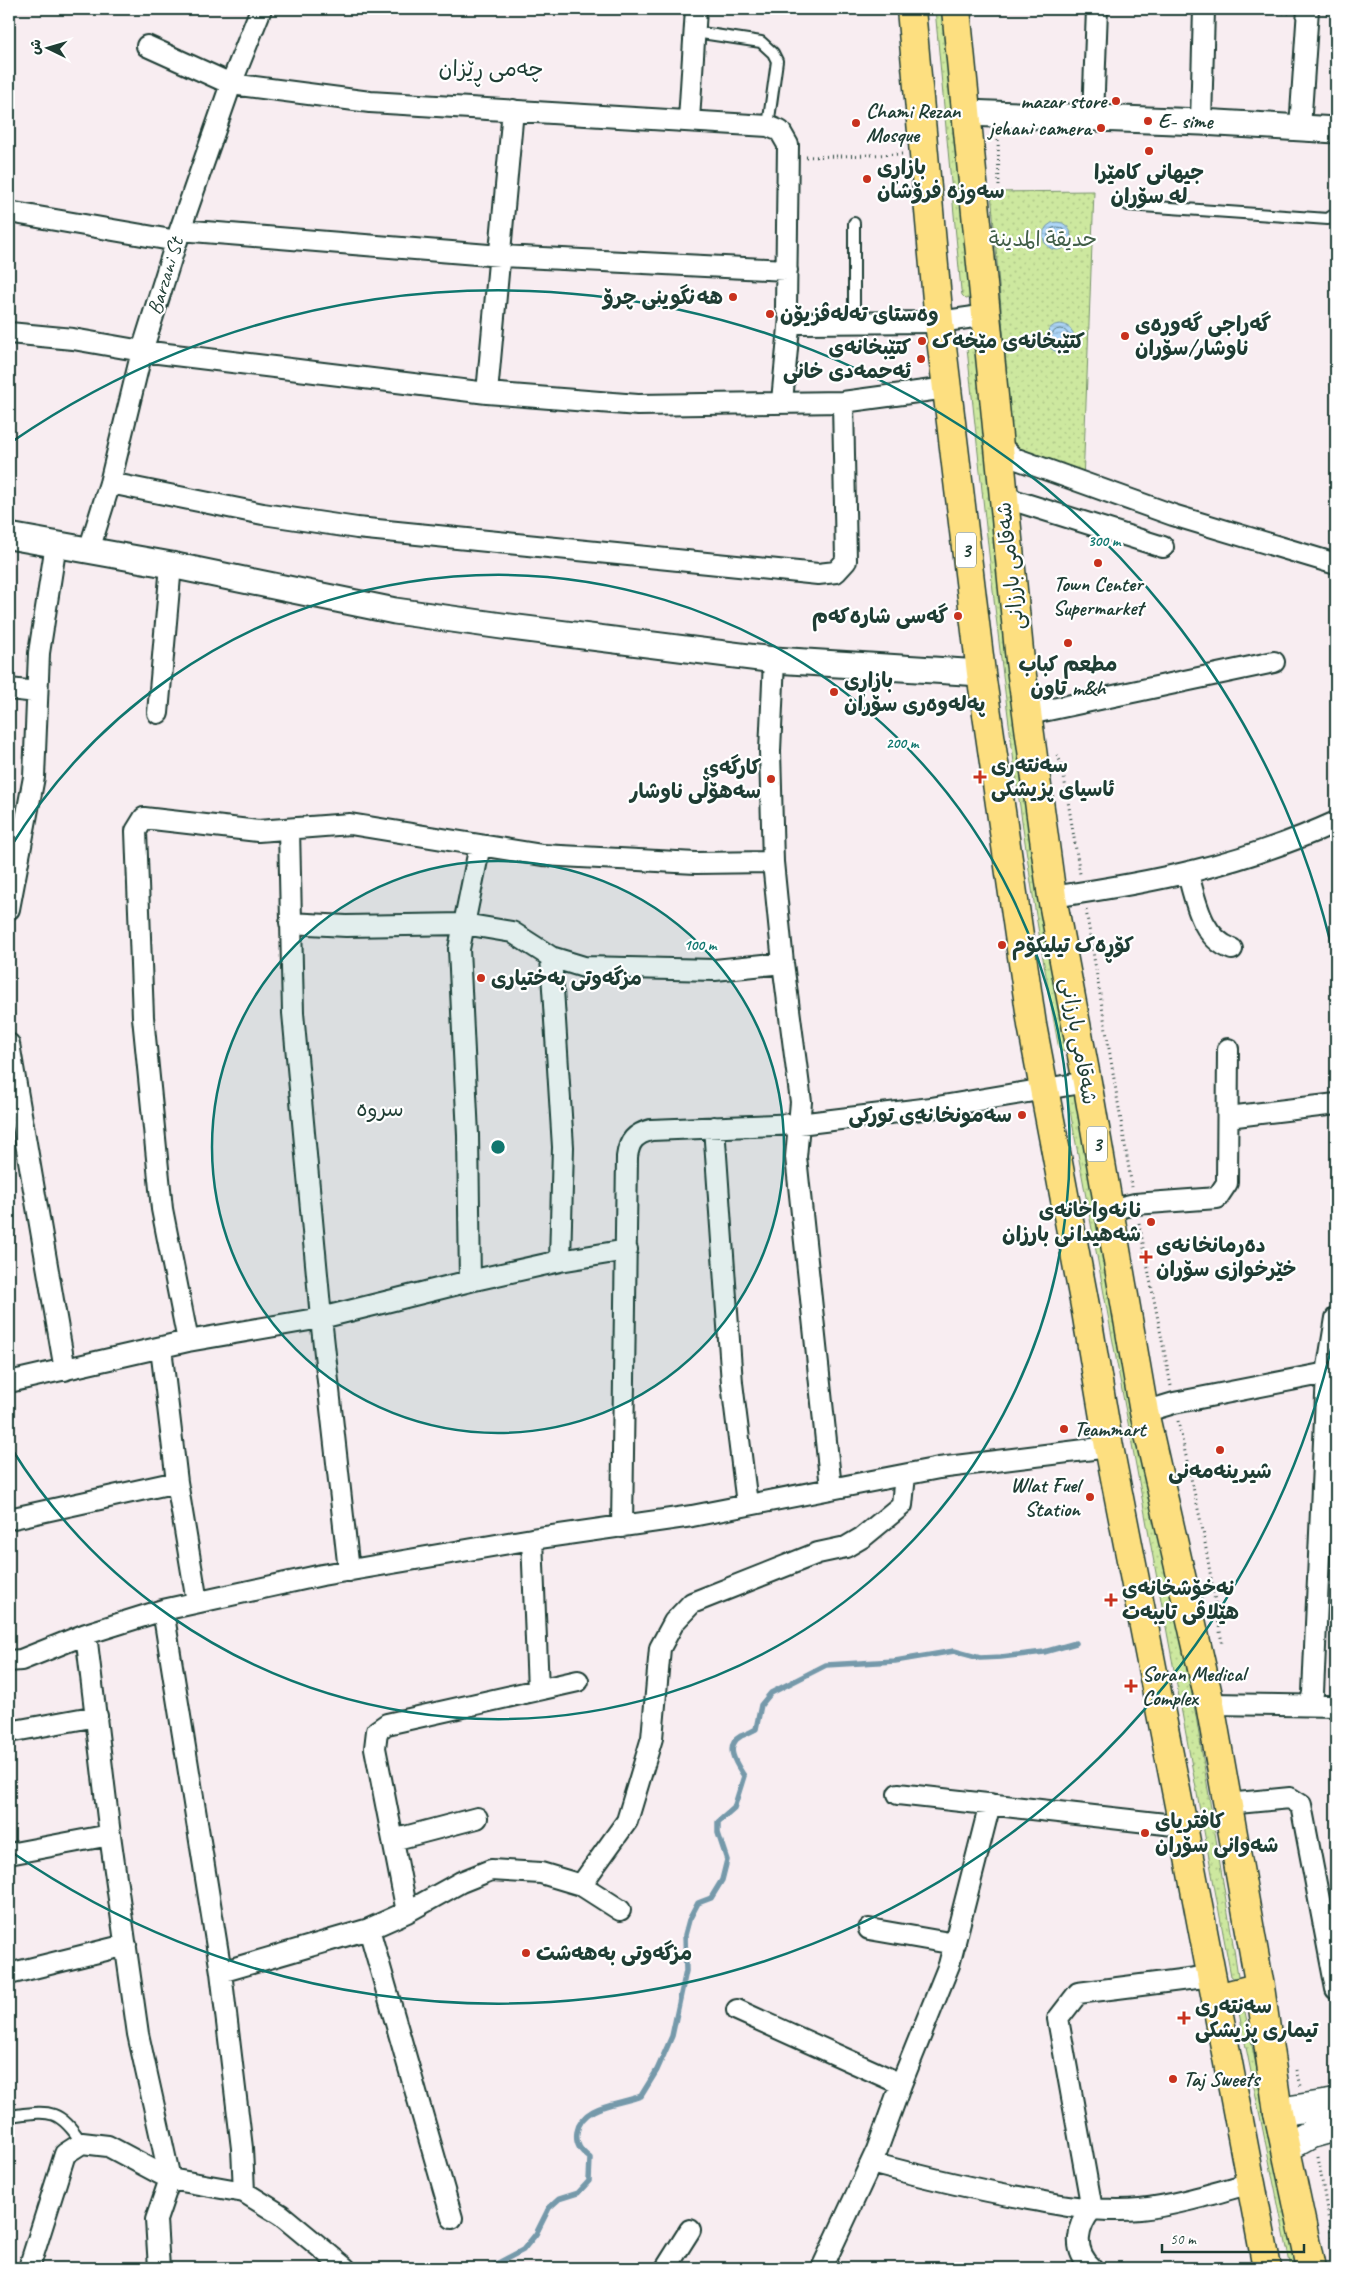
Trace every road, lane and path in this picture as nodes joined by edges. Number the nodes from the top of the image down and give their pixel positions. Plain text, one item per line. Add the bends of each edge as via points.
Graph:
1 (261, 9) edge
2 (696, 9) edge
3 (911, 9) edge
4 (956, 9) edge
5 (1097, 9) edge
6 (1204, 9) edge
7 (1214, 9) edge
8 (1308, 11) edge
9 (1336, 15) edge
10 (695, 32) junction
11 (147, 46) dead end
12 (231, 84) junction
13 (513, 110) junction
14 (980, 114) junction
15 (1093, 117) junction
16 (689, 120) junction
17 (1201, 122) junction
18 (768, 126) junction
19 (1300, 128) junction
20 (1336, 130) edge
21 (923, 154) junction
22 (788, 157) junction
23 (999, 195) dead end
24 (1128, 205) dead end
25 (9, 212) edge
26 (1336, 214) edge
27 (854, 222) dead end
28 (178, 235) junction
29 (501, 256) junction
30 (787, 270) junction
31 (988, 315) junction
32 (790, 317) junction
33 (939, 322) junction
34 (854, 323) junction
35 (9, 333) edge
36 (142, 351) junction
37 (947, 388) junction
38 (487, 393) junction
39 (782, 401) junction
40 (843, 402) junction
41 (998, 444) junction
42 (110, 483) junction
43 (1003, 494) junction
44 (9, 536) edge
45 (56, 544) junction
46 (1163, 547) dead end
47 (89, 550) junction
48 (1336, 564) edge
49 (171, 565) junction
50 (774, 660) junction
51 (1274, 662) dead end
52 (981, 673) junction
53 (9, 689) edge
54 (37, 692) junction
55 (158, 713) dead end
56 (1028, 714) junction
57 (1053, 747) dead end
58 (1336, 822) edge
59 (17, 828) edge
60 (289, 829) junction
61 (480, 845) junction
62 (773, 862) junction
63 (1188, 874) junction
64 (1083, 893) junction
65 (1052, 897) junction
66 (9, 909) edge
67 (290, 923) junction
68 (464, 924) junction
69 (1232, 949) dead end
70 (551, 957) junction
71 (783, 963) junction
72 (9, 1044) edge
73 (1228, 1049) dead end
74 (1087, 1082) junction
75 (1044, 1089) junction
76 (1336, 1104) edge
77 (1228, 1117) junction
78 (800, 1124) junction
79 (714, 1127) junction
80 (1135, 1204) junction
81 (1109, 1210) junction
82 (627, 1250) junction
83 (560, 1261) junction
84 (470, 1281) junction
85 (321, 1318) junction
86 (1336, 1318) edge
87 (188, 1341) junction
88 (160, 1348) junction
89 (65, 1370) junction
90 (1331, 1373) edge
91 (9, 1382) edge
92 (1174, 1403) junction
93 (1144, 1412) junction
94 (1109, 1447) junction
95 (905, 1475) junction
96 (177, 1482) junction
97 (831, 1488) junction
98 (747, 1504) junction
99 (9, 1519) edge
100 (622, 1527) junction
101 (532, 1540) junction
102 (349, 1571) junction
103 (196, 1602) junction
104 (163, 1610) junction
105 (86, 1634) junction
106 (1223, 1650) dead end
107 (9, 1661) edge
108 (578, 1681) dead end
109 (538, 1690) junction
110 (1210, 1704) junction
111 (1310, 1705) junction
112 (1336, 1706) edge
113 (96, 1716) junction
114 (9, 1732) edge
115 (898, 1794) dead end
116 (990, 1804) junction
117 (1227, 1804) junction
118 (477, 1818) dead end
119 (1184, 1826) junction
120 (110, 1835) junction
121 (393, 1840) junction
122 (9, 1854) edge
123 (581, 1885) junction
124 (620, 1910) dead end
125 (407, 1912) junction
126 (869, 1929) dead end
127 (369, 1930) junction
128 (955, 1944) junction
129 (126, 1945) junction
130 (221, 1972) junction
131 (9, 1974) edge
132 (1214, 1987) junction
133 (1260, 1988) junction
134 (1336, 1989) edge
135 (737, 2010) dead end
136 (1295, 2060) dead end
137 (901, 2084) junction
138 (1336, 2103) edge
139 (1306, 2108) junction
140 (1278, 2112) junction
141 (9, 2116) edge
142 (1331, 2140) edge
143 (82, 2144) junction
144 (1286, 2148) junction
145 (871, 2163) junction
146 (170, 2179) junction
147 (1251, 2183) junction
148 (244, 2192) junction
149 (1092, 2208) junction
150 (452, 2218) dead end
151 (690, 2230) dead end
152 (1336, 2262) edge
153 (29, 2268) edge
154 (159, 2268) edge
155 (345, 2268) edge
156 (666, 2268) edge
157 (822, 2268) edge
158 (1092, 2268) edge
159 (1267, 2268) edge
160 (1311, 2268) edge

1 - 12 street, Barzani St
2 - 10 street
3 - 21 highway, شەقامی بارزانی / 3
4 - 14 highway, شەقامی بارزانی / 3
5 - 15 street
6 - 17 street
7 - 8 path
8 - 9 path
8 - 19 street
10 - 16 street
10 - 18 lane via 761,42 773,53 777,61
11 - 12 street
12 - 13 street via 370,102
12 - 28 street, Barzani St
13 - 16 street
13 - 29 street
14 - 15 street
14 - 23 path via 999,139
14 - 31 highway, شەقامی بارزانی / 3
15 - 17 street
16 - 18 street
17 - 19 street
18 - 22 street via 780,131 788,146
19 - 20 street
21 - 22 path
21 - 33 highway, شەقامی بارزانی / 3
22 - 30 street
24 - 26 lane via 1328,219
25 - 28 street
27 - 34 lane
28 - 29 street
28 - 36 street, Barzani St
29 - 30 street
29 - 38 street
30 - 32 street via 786,308
31 - 33 street
31 - 41 highway, شەقامی بارزانی / 3
32 - 34 street via 799,323
32 - 39 street
33 - 34 street
33 - 37 highway, شەقامی بارزانی / 3
35 - 36 street via 73,339
36 - 38 street
36 - 42 street, Barzani St
37 - 40 street
37 - 52 highway, شەقامی بارزانی / 3
38 - 39 street via 638,405
39 - 40 street
40 - 42 street via 846,561 836,572 827,573 357,528 263,514
41 - 43 highway, شەقامی بارزانی / 3
41 - 48 street via 1014,458 1173,515
42 - 47 street, Barzani St
43 - 46 street via 1016,501
43 - 56 highway, شەقامی بارزانی / 3
44 - 45 street
45 - 47 street
45 - 54 street via 39,653
47 - 49 street
49 - 50 street via 395,611
49 - 55 street
50 - 52 street
50 - 62 street via 770,751
51 - 56 street
52 - 75 highway, شەقامی بارزانی / 3
53 - 54 street
54 - 59 street via 34,777
56 - 65 highway, شەقامی بارزانی / 3
57 - 64 path via 1062,765
58 - 63 street via 1286,844
59 - 66 street
60 - 61 street via 350,824
60 - 67 street
60 - 87 street via 258,831 144,818 136,831 143,1017 162,1209
61 - 62 street via 552,855 696,863
61 - 68 street
62 - 71 street
63 - 64 street
63 - 69 street via 1208,930 1220,945
64 - 65 street
64 - 80 path
65 - 74 highway, شەقامی بارزانی / 3
67 - 68 street via 346,926
67 - 85 street via 293,1013
68 - 70 street via 512,932
68 - 84 street via 459,949 468,1135
70 - 71 street via 584,967 715,970
70 - 83 street via 563,1147
71 - 78 street via 801,1102
72 - 89 street
73 - 77 street
74 - 75 street
74 - 81 highway, شەقامی بارزانی / 3
75 - 78 street via 931,1108
75 - 94 highway, شەقامی بارزانی / 3
76 - 77 street
77 - 80 street via 1227,1183 1217,1198
78 - 79 street
78 - 97 street via 796,1157
79 - 82 street via 651,1130 633,1138 628,1147
79 - 98 street via 732,1382
80 - 81 street
80 - 92 path
81 - 93 highway, شەقامی بارزانی / 3
82 - 83 street
82 - 100 street
83 - 84 street
84 - 85 street
85 - 87 street
85 - 102 street
86 - 90 street
87 - 88 street
88 - 89 street
88 - 96 street
89 - 91 street
90 - 92 street
90 - 111 street via 1314,1684
92 - 93 street
92 - 106 path via 1203,1531
93 - 110 highway, شەقامی بارزانی / 3
94 - 95 street
94 - 119 highway, شەقامی بارزانی / 3
95 - 97 street
95 - 123 street via 902,1505 863,1537 846,1547 818,1553 692,1604 674,1622 660,1648 652,1738 627,1821
96 - 99 street
96 - 103 street
97 - 98 street
98 - 100 street
100 - 101 street
101 - 102 street
101 - 109 street
102 - 103 street
103 - 104 street
104 - 105 street
104 - 130 street
105 - 107 street via 21,1660
105 - 113 street
108 - 109 street
109 - 121 street via 387,1724 377,1731 375,1748
110 - 111 street
110 - 117 highway, شەقامی بارزانی / 3
111 - 112 street
113 - 114 street
113 - 120 street
115 - 116 street
116 - 119 street
116 - 128 street
117 - 133 highway, شەقامی بارزانی / 3
117 - 134 street via 1290,1798 1301,1805
118 - 121 street
119 - 132 highway, شەقامی بارزانی / 3
120 - 122 street
120 - 129 street
121 - 125 street
123 - 124 street
123 - 125 street via 541,1874 491,1870 461,1882
125 - 127 street
126 - 128 street
127 - 130 street
127 - 150 street
128 - 137 street
129 - 131 street
129 - 146 street via 138,2034
130 - 148 street via 242,2148
132 - 133 highway
132 - 147 highway, شەقامی بارزانی / 3
132 - 149 street via 1078,1993 1058,2019
133 - 140 highway, شەقامی بارزانی / 3
135 - 137 street
136 - 139 path
137 - 145 street
138 - 139 main road
139 - 140 main road
140 - 144 highway, شەقامی بارزانی / 3
141 - 143 lane via 43,2112 58,2115
142 - 144 main road via 1311,2134
142 - 152 path via 1317,2155
143 - 146 street via 108,2146
143 - 153 street via 65,2154
144 - 160 highway, شەقامی بارزانی / 3
145 - 149 street via 957,2185
145 - 157 street
146 - 148 street
146 - 154 street via 156,2220
147 - 149 street via 1140,2209
147 - 159 highway, شەقامی بارزانی / 3
148 - 155 street via 281,2215
149 - 158 street via 1080,2228 1078,2240 1080,2252
151 - 156 street

